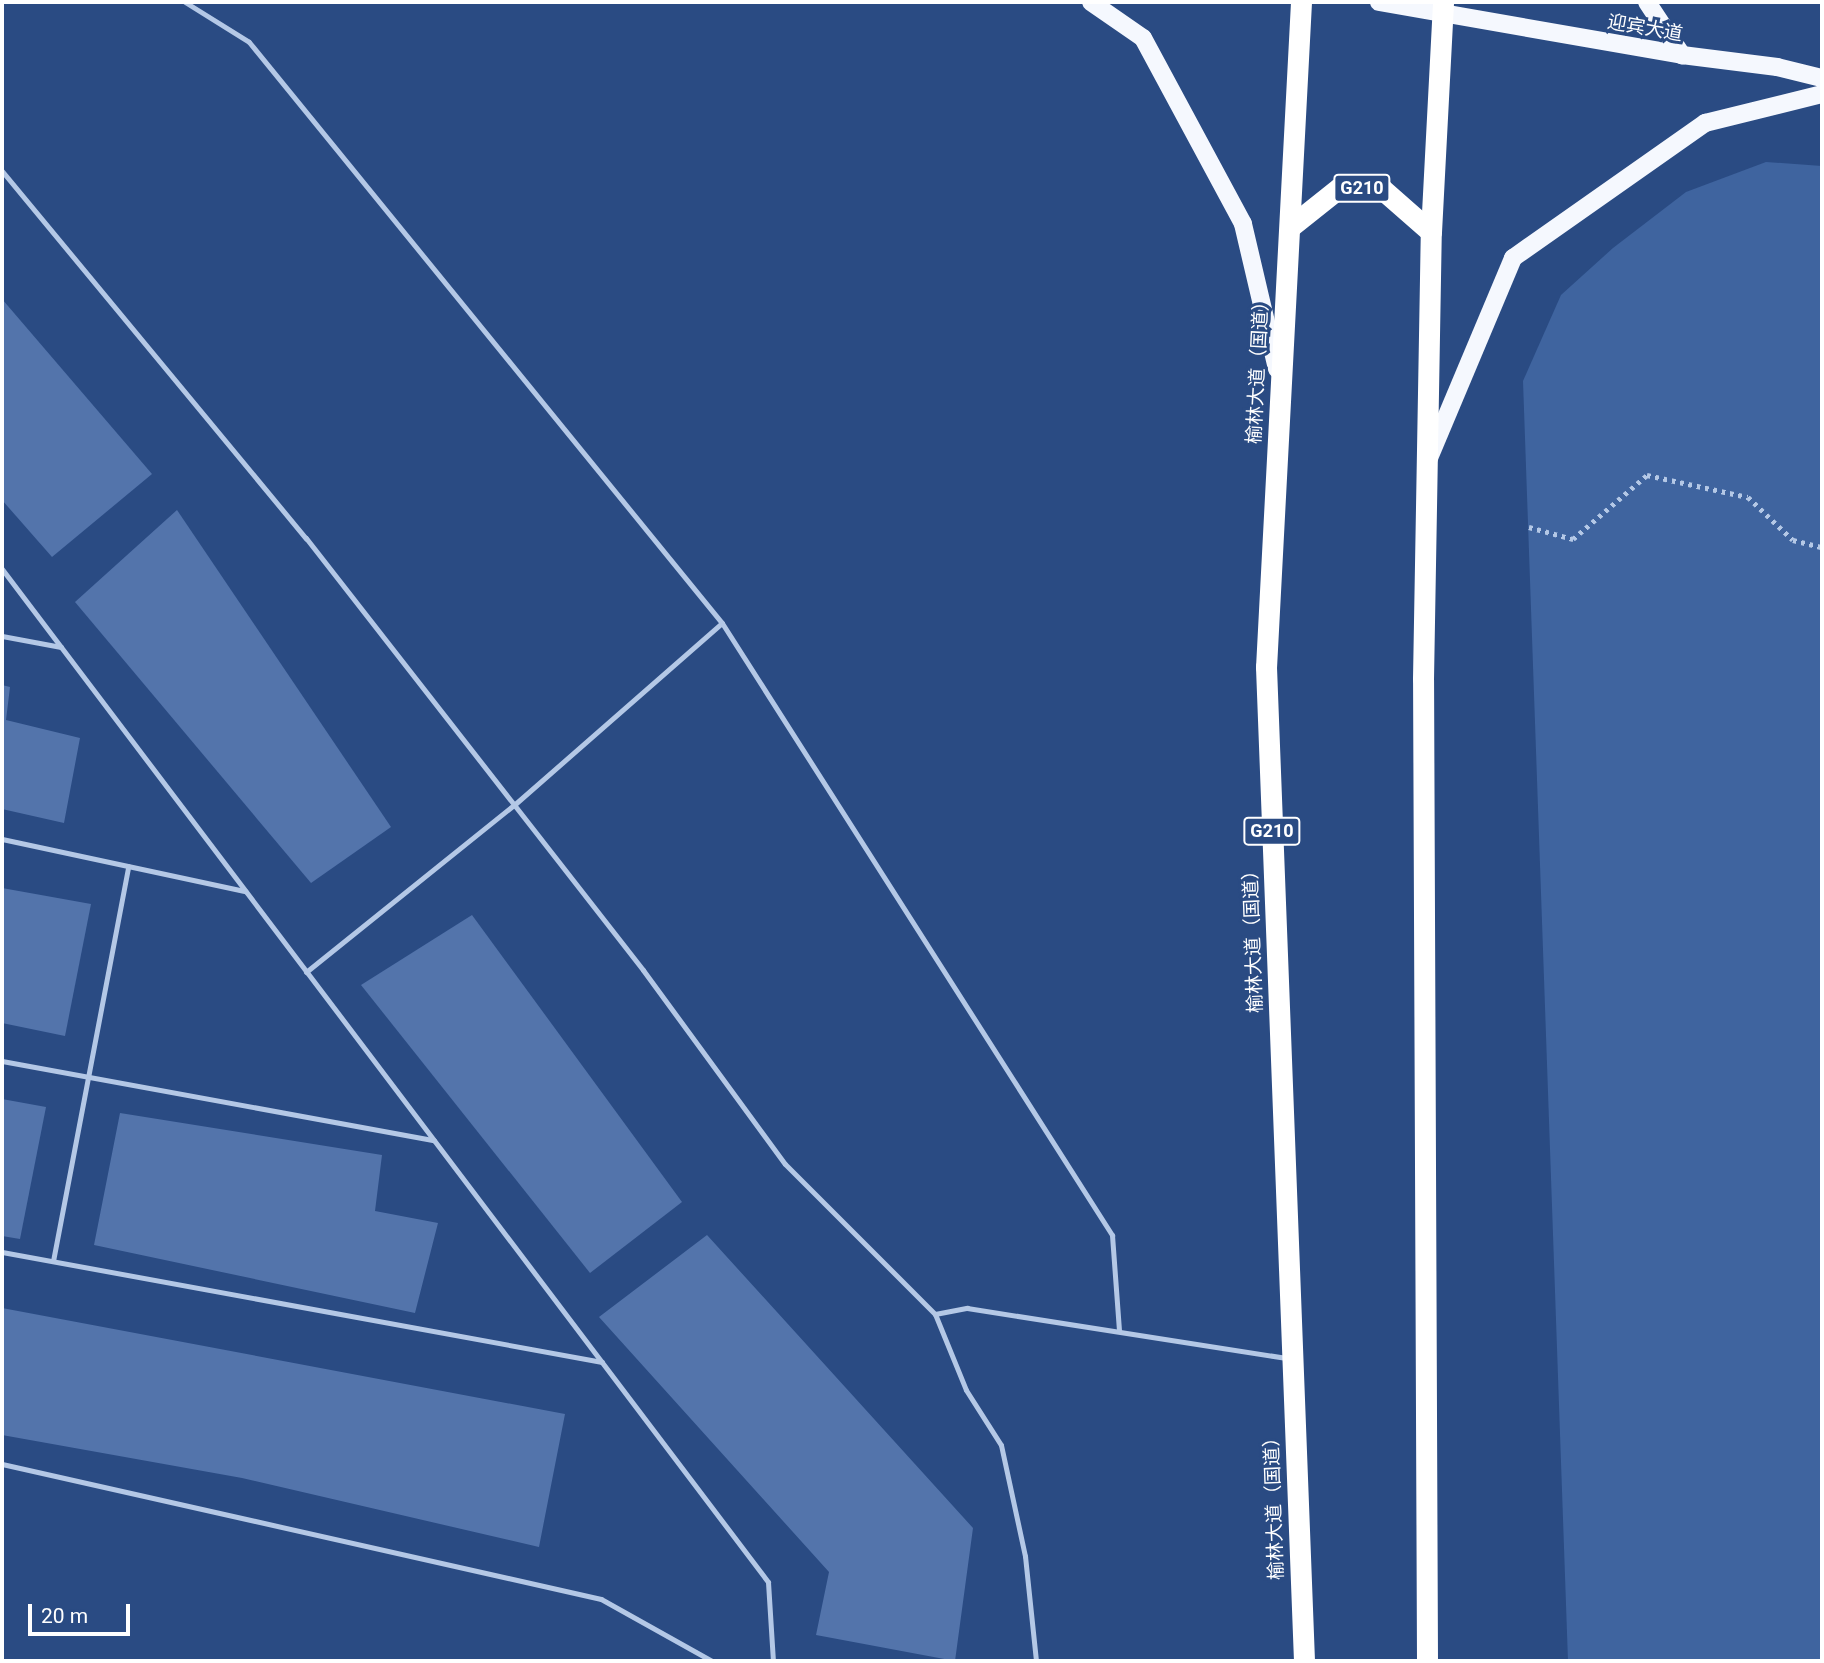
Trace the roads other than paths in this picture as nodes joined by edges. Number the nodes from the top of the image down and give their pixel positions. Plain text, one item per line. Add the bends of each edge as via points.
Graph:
1 (185, 2) edge
2 (1091, 2) edge
3 (1301, 2) edge
4 (1379, 2) edge
5 (1647, 2) edge
6 (1442, 8) edge
7 (1682, 55) junction
8 (1822, 78) edge
9 (1822, 94) edge
10 (2, 172) edge
11 (1290, 227) junction
12 (1430, 232) junction
13 (1280, 381) junction
14 (1429, 458) junction
15 (2, 569) edge
16 (722, 623) junction
17 (2, 636) edge
18 (61, 647) junction
19 (514, 805) junction
20 (2, 839) edge
21 (128, 866) junction
22 (245, 891) junction
23 (306, 972) junction
24 (2, 1061) edge
25 (88, 1077) junction
26 (433, 1140) junction
27 (2, 1252) edge
28 (53, 1261) junction
29 (935, 1314) junction
30 (1119, 1331) junction
31 (1291, 1359) junction
32 (602, 1362) junction
33 (2, 1464) edge
34 (712, 1661) edge
35 (772, 1661) edge
36 (1037, 1661) edge
37 (1304, 1661) edge
38 (1427, 1661) edge

1 - 16 lane via 249,42
2 - 13 main road via 1143,38 1243,224
3 - 11 highway, 榆林大道（国道） / G210
4 - 6 main road, 迎宾大道
5 - 7 main road
6 - 7 main road, 迎宾大道
6 - 12 highway
7 - 8 main road, 迎宾大道 via 1777,67
9 - 14 main road via 1704,123 1513,258
10 - 19 lane via 306,538
11 - 12 highway, G210 via 1339,188 1382,189
11 - 13 highway, 榆林大道（国道） / G210
12 - 14 highway
13 - 31 highway, 榆林大道（国道） / G210 via 1266,667
14 - 38 highway via 1423,679
15 - 18 lane
16 - 19 lane
16 - 30 lane via 1112,1235
17 - 18 lane
18 - 22 lane
19 - 23 lane
19 - 29 lane via 643,970 785,1164
20 - 21 lane
21 - 22 lane
21 - 25 lane
22 - 23 lane
23 - 26 lane
24 - 25 lane
25 - 26 lane
25 - 28 lane
26 - 32 lane
27 - 28 lane
28 - 32 lane
29 - 30 lane via 967,1308
29 - 36 lane via 966,1390 1001,1445 1026,1556
30 - 31 lane
31 - 37 highway, 榆林大道（国道） / G210
32 - 35 lane via 768,1582
33 - 34 lane via 601,1598

